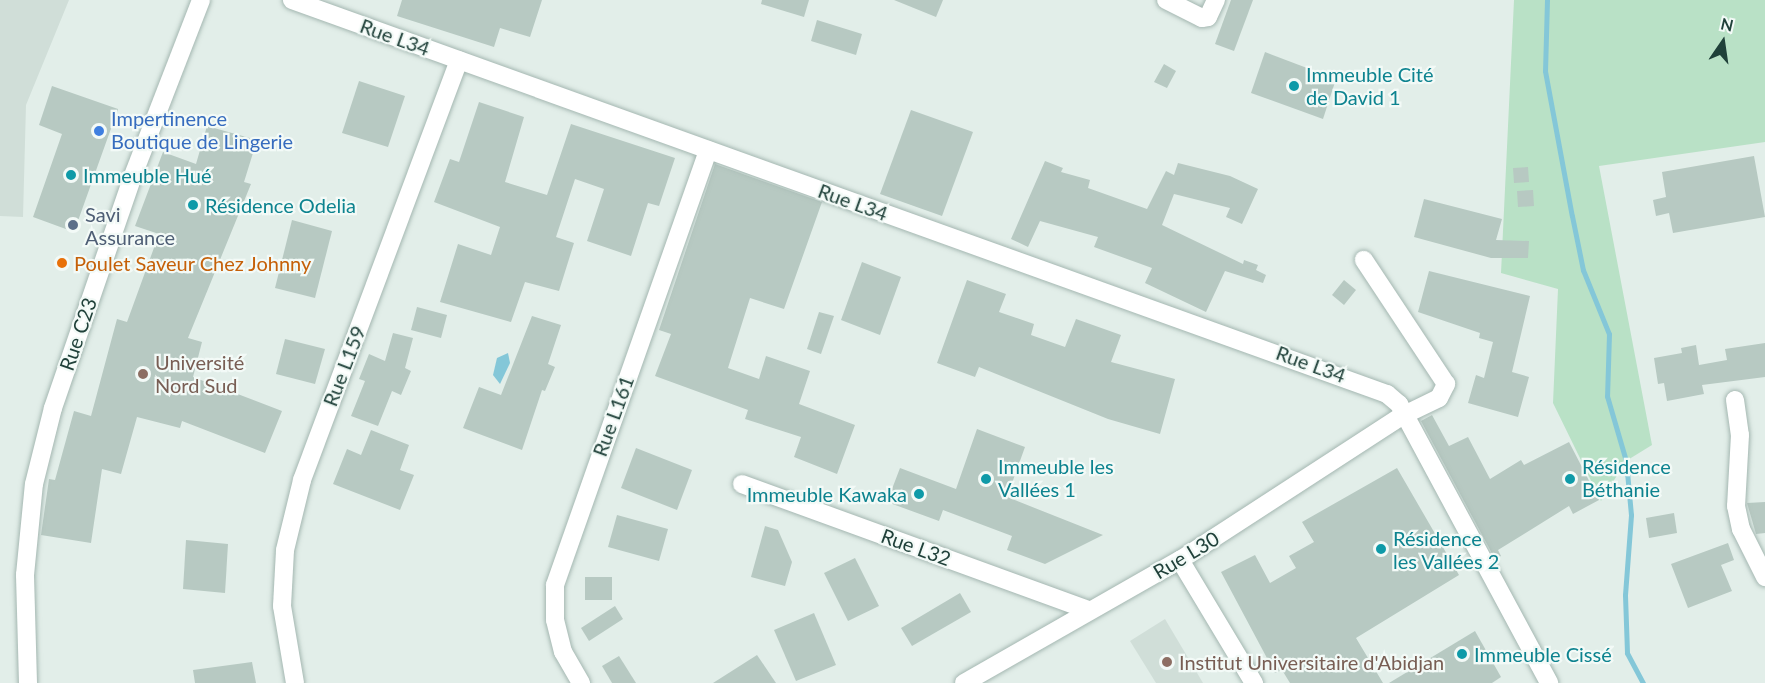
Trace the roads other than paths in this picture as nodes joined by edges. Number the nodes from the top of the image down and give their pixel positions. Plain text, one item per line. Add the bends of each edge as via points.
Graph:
1 (201, 0) edge
2 (292, 0) edge
3 (1166, 0) edge
4 (1216, 0) edge
5 (459, 60) junction
6 (708, 150) junction
7 (1364, 260) dead end
8 (1735, 400) dead end
9 (1402, 416) junction
10 (742, 484) dead end
11 (1180, 560) junction
12 (1765, 577) edge
13 (1089, 610) junction
14 (28, 683) edge
15 (295, 683) edge
16 (581, 683) edge
17 (964, 683) edge
18 (1254, 683) edge
19 (1550, 683) edge

1 - 14 street, Rue C23 via 132,178 53,408 34,484 24,575
2 - 5 street, Rue L34
3 - 4 street via 1202,18 1208,17
5 - 6 street, Rue L34
5 - 15 street, Rue L159 via 302,480 285,550 282,606
6 - 9 street, Rue L34 via 1373,387 1399,405
6 - 16 street, Rue L161 via 555,585 555,620 563,652
7 - 9 street, Rue L30 via 1446,384 1439,398
8 - 12 street via 1740,435 1736,506 1741,529
9 - 11 street, Rue L30
9 - 19 street, Rue L34
10 - 13 street, Rue L32
11 - 13 street, Rue L30
11 - 18 street
13 - 17 street, Rue L30

